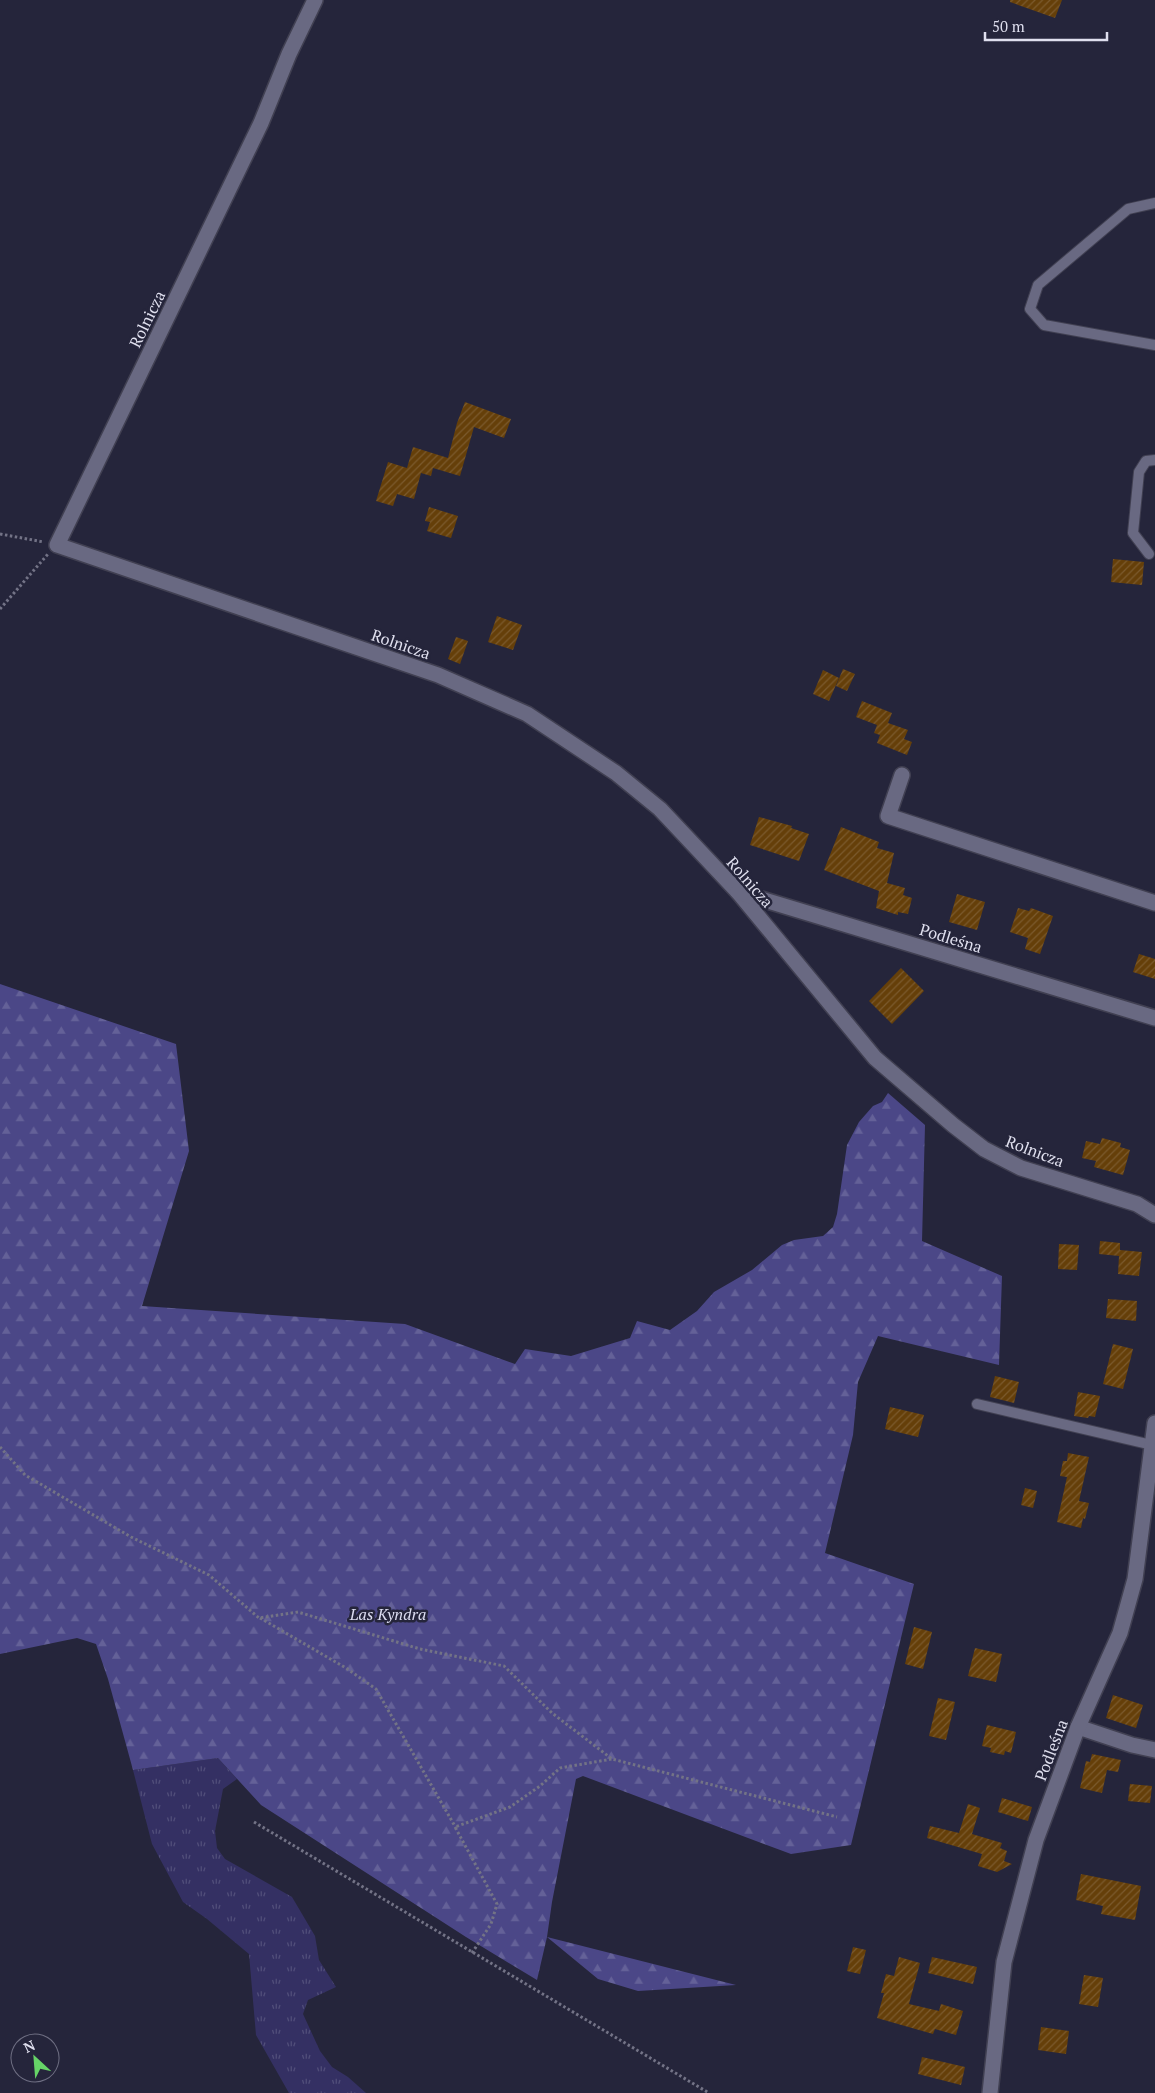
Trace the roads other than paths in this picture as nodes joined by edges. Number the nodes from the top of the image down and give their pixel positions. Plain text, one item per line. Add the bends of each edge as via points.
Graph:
1 (315, 0) edge
2 (1155, 203) edge
3 (1155, 345) edge
4 (1155, 460) edge
5 (1149, 554) dead end
6 (902, 775) dead end
7 (738, 892) junction
8 (1155, 903) edge
9 (1155, 1018) edge
10 (1155, 1215) edge
11 (977, 1404) dead end
12 (1155, 1423) edge
13 (1152, 1445) junction
14 (1078, 1726) junction
15 (1155, 1750) edge
16 (990, 2093) edge

1 - 7 street, Rolnicza via 261,123 57,545 438,675 527,714 616,773 660,809
2 - 3 lane via 1128,209 1075,253 1038,285 1030,309 1044,325
4 - 5 lane via 1146,461 1139,472 1133,533
6 - 8 street via 888,816
7 - 9 street, Podleśna
7 - 10 street, Rolnicza via 875,1058 984,1149 1021,1168 1137,1204
11 - 13 lane
12 - 13 street, Podleśna
13 - 14 street, Podleśna via 1135,1579 1120,1633
14 - 15 street
14 - 16 street, Podleśna via 1036,1840 1004,1962

